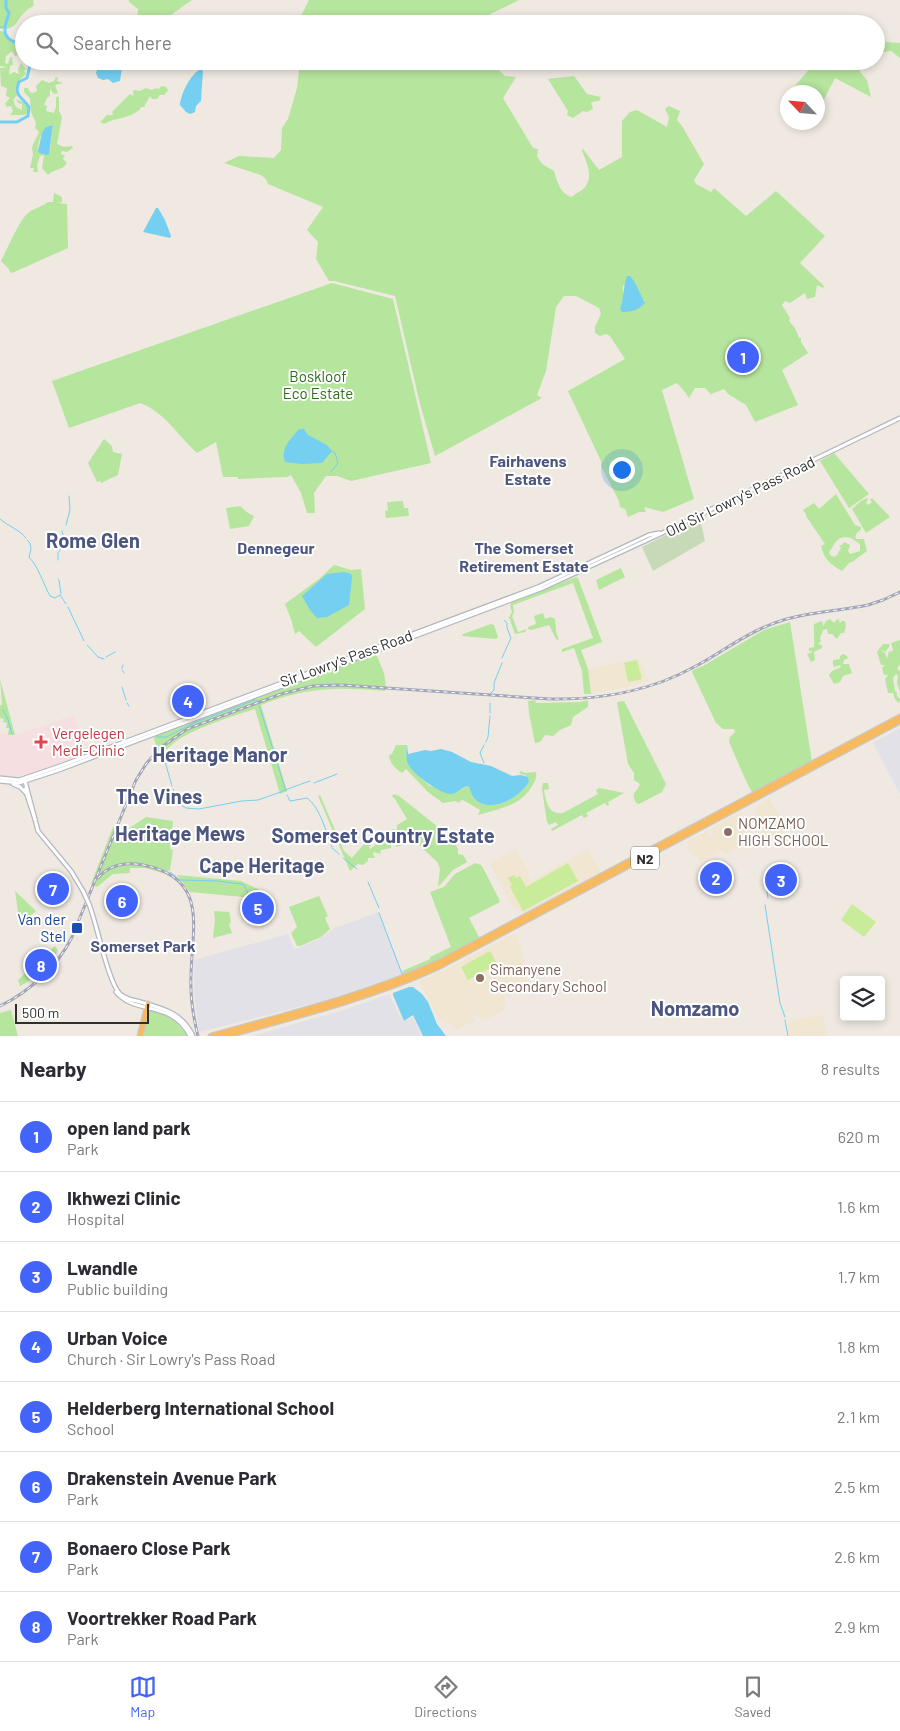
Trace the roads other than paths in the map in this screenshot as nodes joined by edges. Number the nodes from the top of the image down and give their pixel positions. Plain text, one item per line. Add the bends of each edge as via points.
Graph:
1 (900, 418) edge
2 (664, 531) junction
3 (579, 572) joint
4 (900, 717) edge
5 (900, 721) edge
6 (0, 780) edge
7 (24, 780) junction
8 (8, 782) junction
9 (28, 796) junction
10 (36, 821) junction
11 (148, 1006) junction
12 (140, 1036) edge
13 (192, 1036) edge
14 (212, 1036) edge
15 (225, 1036) edge

1 - 2 main road, Old Sir Lowry's Pass Road
2 - 3 main road, Old Sir Lowry's Pass Road
2 - 7 main road, Sir Lowry's Pass Road via 538,587
3 - 7 main road, Sir Lowry's Pass Road via 499,607
4 - 14 highway, N2 via 436,964 360,994
5 - 15 highway, N2 via 438,967 360,998
6 - 7 main road
6 - 8 main road
7 - 8 main road
7 - 9 main road
7 - 10 main road
8 - 9 main road via 20,787
9 - 10 main road
10 - 11 main road, bridge via 40,834 83,891 114,989 121,998
11 - 12 highway
11 - 13 main road via 173,1016

